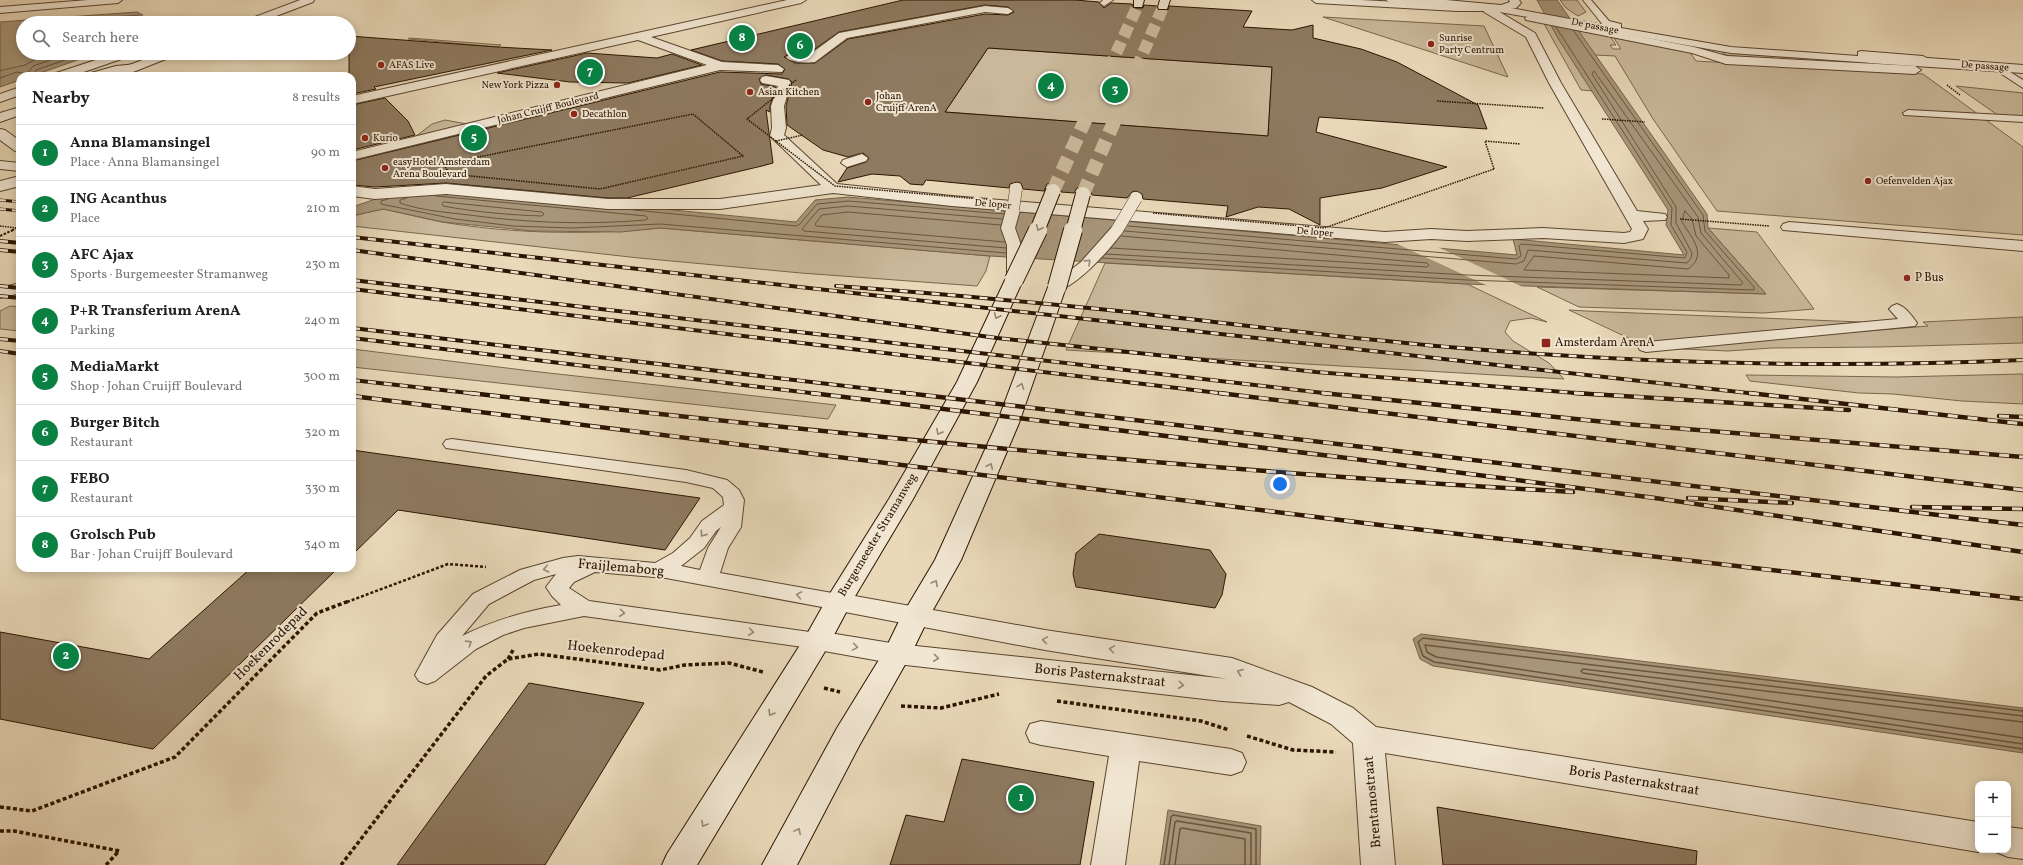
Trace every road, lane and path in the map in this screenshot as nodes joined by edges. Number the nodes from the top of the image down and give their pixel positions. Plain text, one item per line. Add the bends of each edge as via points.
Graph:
1 (118, 0) edge
2 (309, 0) edge
3 (801, 0) edge
4 (1316, 0) edge
5 (1391, 0) edge
6 (1514, 0) edge
7 (1587, 0) edge
8 (1495, 7) junction
9 (1010, 9) dead end
10 (0, 10) edge
11 (266, 16) edge
12 (1534, 17) joint
13 (1598, 29) junction
14 (639, 36) junction
15 (792, 57) dead end
16 (104, 60) joint
17 (153, 60) edge
18 (1874, 60) joint
19 (1948, 64) junction
20 (720, 66) junction
21 (136, 67) junction
22 (1997, 67) junction
23 (778, 69) dead end
24 (2023, 69) edge
25 (1915, 70) dead end
26 (71, 72) edge
27 (87, 72) edge
28 (105, 72) edge
29 (123, 72) edge
30 (766, 80) dead end
31 (2023, 85) edge
32 (16, 92) edge
33 (0, 98) edge
34 (356, 99) edge
35 (1437, 101) dead end
36 (1570, 110) junction
37 (16, 112) edge
38 (1908, 113) dead end
39 (0, 118) edge
40 (1610, 120) dead end
41 (2023, 120) edge
42 (1645, 122) dead end
43 (0, 133) edge
44 (803, 135) dead end
45 (776, 141) dead end
46 (1520, 144) dead end
47 (16, 145) edge
48 (356, 155) edge
49 (862, 158) dead end
50 (847, 163) dead end
51 (443, 164) joint
52 (0, 165) edge
53 (16, 167) edge
54 (1494, 170) dead end
55 (16, 182) edge
56 (0, 186) edge
57 (833, 188) junction
58 (1016, 188) dead end
59 (356, 191) edge
60 (1053, 191) tunnel mouth
61 (374, 194) junction
62 (1083, 194) tunnel mouth
63 (1136, 198) dead end
64 (356, 199) edge
65 (1632, 215) junction
66 (1659, 217) joint
67 (1760, 225) dead end
68 (0, 226) edge
69 (16, 228) edge
70 (16, 228) edge
71 (1789, 228) dead end
72 (0, 236) edge
73 (2023, 246) edge
74 (1014, 280) junction
75 (1057, 287) junction
76 (16, 289) edge
77 (0, 293) edge
78 (1897, 309) dead end
79 (1646, 347) dead end
80 (452, 444) dead end
81 (732, 508) junction
82 (596, 564) junction
83 (658, 570) junction
84 (708, 579) junction
85 (517, 580) junction
86 (838, 602) junction
87 (584, 608) junction
88 (915, 617) junction
89 (531, 618) junction
90 (817, 642) junction
91 (897, 654) junction
92 (508, 659) junction
93 (792, 680) junction
94 (1302, 695) junction
95 (1041, 733) dead end
96 (1368, 738) junction
97 (1126, 747) junction
98 (1230, 762) dead end
99 (0, 807) edge
100 (0, 831) edge
101 (1975, 837) edge
102 (2011, 842) edge
103 (2023, 844) edge
104 (106, 865) edge
105 (341, 865) edge
106 (679, 865) edge
107 (779, 865) edge
108 (1108, 865) edge
109 (1378, 865) edge

1 - 10 lane
2 - 11 street
3 - 14 street
4 - 8 lane via 1457,8
5 - 8 street
6 - 8 street via 1516,3 1512,6
7 - 19 lane via 1606,23 1703,42 1917,57
8 - 12 lane
8 - 36 street, De loper via 1488,10 1530,35
9 - 15 street via 985,10 843,35 811,59
12 - 13 street
13 - 18 lane, De passage via 1731,50
13 - 25 street via 1694,50 1726,60
14 - 20 street, Johan Cruijff Boulevard
14 - 34 street
16 - 26 street
16 - 27 lane
17 - 21 street
18 - 19 street, De passage
19 - 22 street, De passage
20 - 23 street, Johan Cruijff Boulevard
20 - 48 street, Johan Cruijff Boulevard
21 - 28 lane
21 - 29 street
22 - 24 street, De passage
22 - 31 lane
30 - 57 street via 785,83 779,99 777,114 780,130 777,136
32 - 33 street
35 - 36 path
36 - 65 street, De loper
37 - 39 street
38 - 41 lane
40 - 42 path
43 - 47 street
44 - 45 path, bridge
46 - 54 path via 1485,141
49 - 50 lane
51 - 51 path via 693,114 743,156 600,188 450,174
52 - 53 street
55 - 56 street
57 - 61 street via 712,204 608,204 446,189
57 - 65 street, De loper via 952,201 1385,237 1543,233 1624,238 1637,235 1640,229
58 - 74 lane, bridge via 1008,228 1014,245
59 - 61 street
60 -> 74 street, Burgemeester Stramanweg, bridge
61 - 64 street
62 - 75 street, bridge
75 -> 63 lane, bridge via 1086,265 1106,243
65 - 66 street
66 - 67 path
68 - 70 path
69 - 72 path
71 - 73 street
74 -> 86 street, Burgemeester Stramanweg via 967,382 901,499
88 -> 75 street via 948,560 1008,423
76 - 77 street
78 - 79 lane via 1909,323
80 - 81 lane via 686,476 728,488 734,500
81 -> 83 lane via 709,526 697,543 680,558
81 - 84 lane via 731,527 718,548
82 - 83 lane, Fraijlemaborg
82 -> 85 lane, Fraijlemaborg via 563,565 541,570
82 - 87 lane via 566,577 557,587 563,596
83 - 84 lane, Fraijlemaborg
86 -> 84 lane, Fraijlemaborg
85 -> 89 lane, Fraijlemaborg via 481,600 445,641 427,675 468,643 495,629
85 - 99 path, Hoekenrodepad via 509,569 448,564 317,613 174,757 32,811
86 - 88 street, Boris Pasternakstraat
86 - 90 street, Burgemeester Stramanweg
87 - 89 lane, Fraijlemaborg
87 -> 90 lane, Fraijlemaborg
88 - 91 street
94 -> 88 street, Boris Pasternakstraat via 1232,669
89 - 92 path, Hoekenrodepad
90 -> 91 street, Boris Pasternakstraat
90 - 93 street, Burgemeester Stramanweg
91 -> 94 street, Boris Pasternakstraat via 1222,690
107 -> 91 street via 848,737
92 - 93 path, Hoekenrodepad via 539,654 660,670 685,665 729,663
92 - 105 path, Hoekenrodepad via 486,676
93 -> 106 street, Burgemeester Stramanweg
94 - 96 street, Boris Pasternakstraat via 1342,716
95 - 97 street
96 - 101 street, Boris Pasternakstraat
96 - 109 street, Brentanostraat
97 - 98 street
97 - 108 street
100 - 104 path via 14,831 120,850
102 - 103 street

